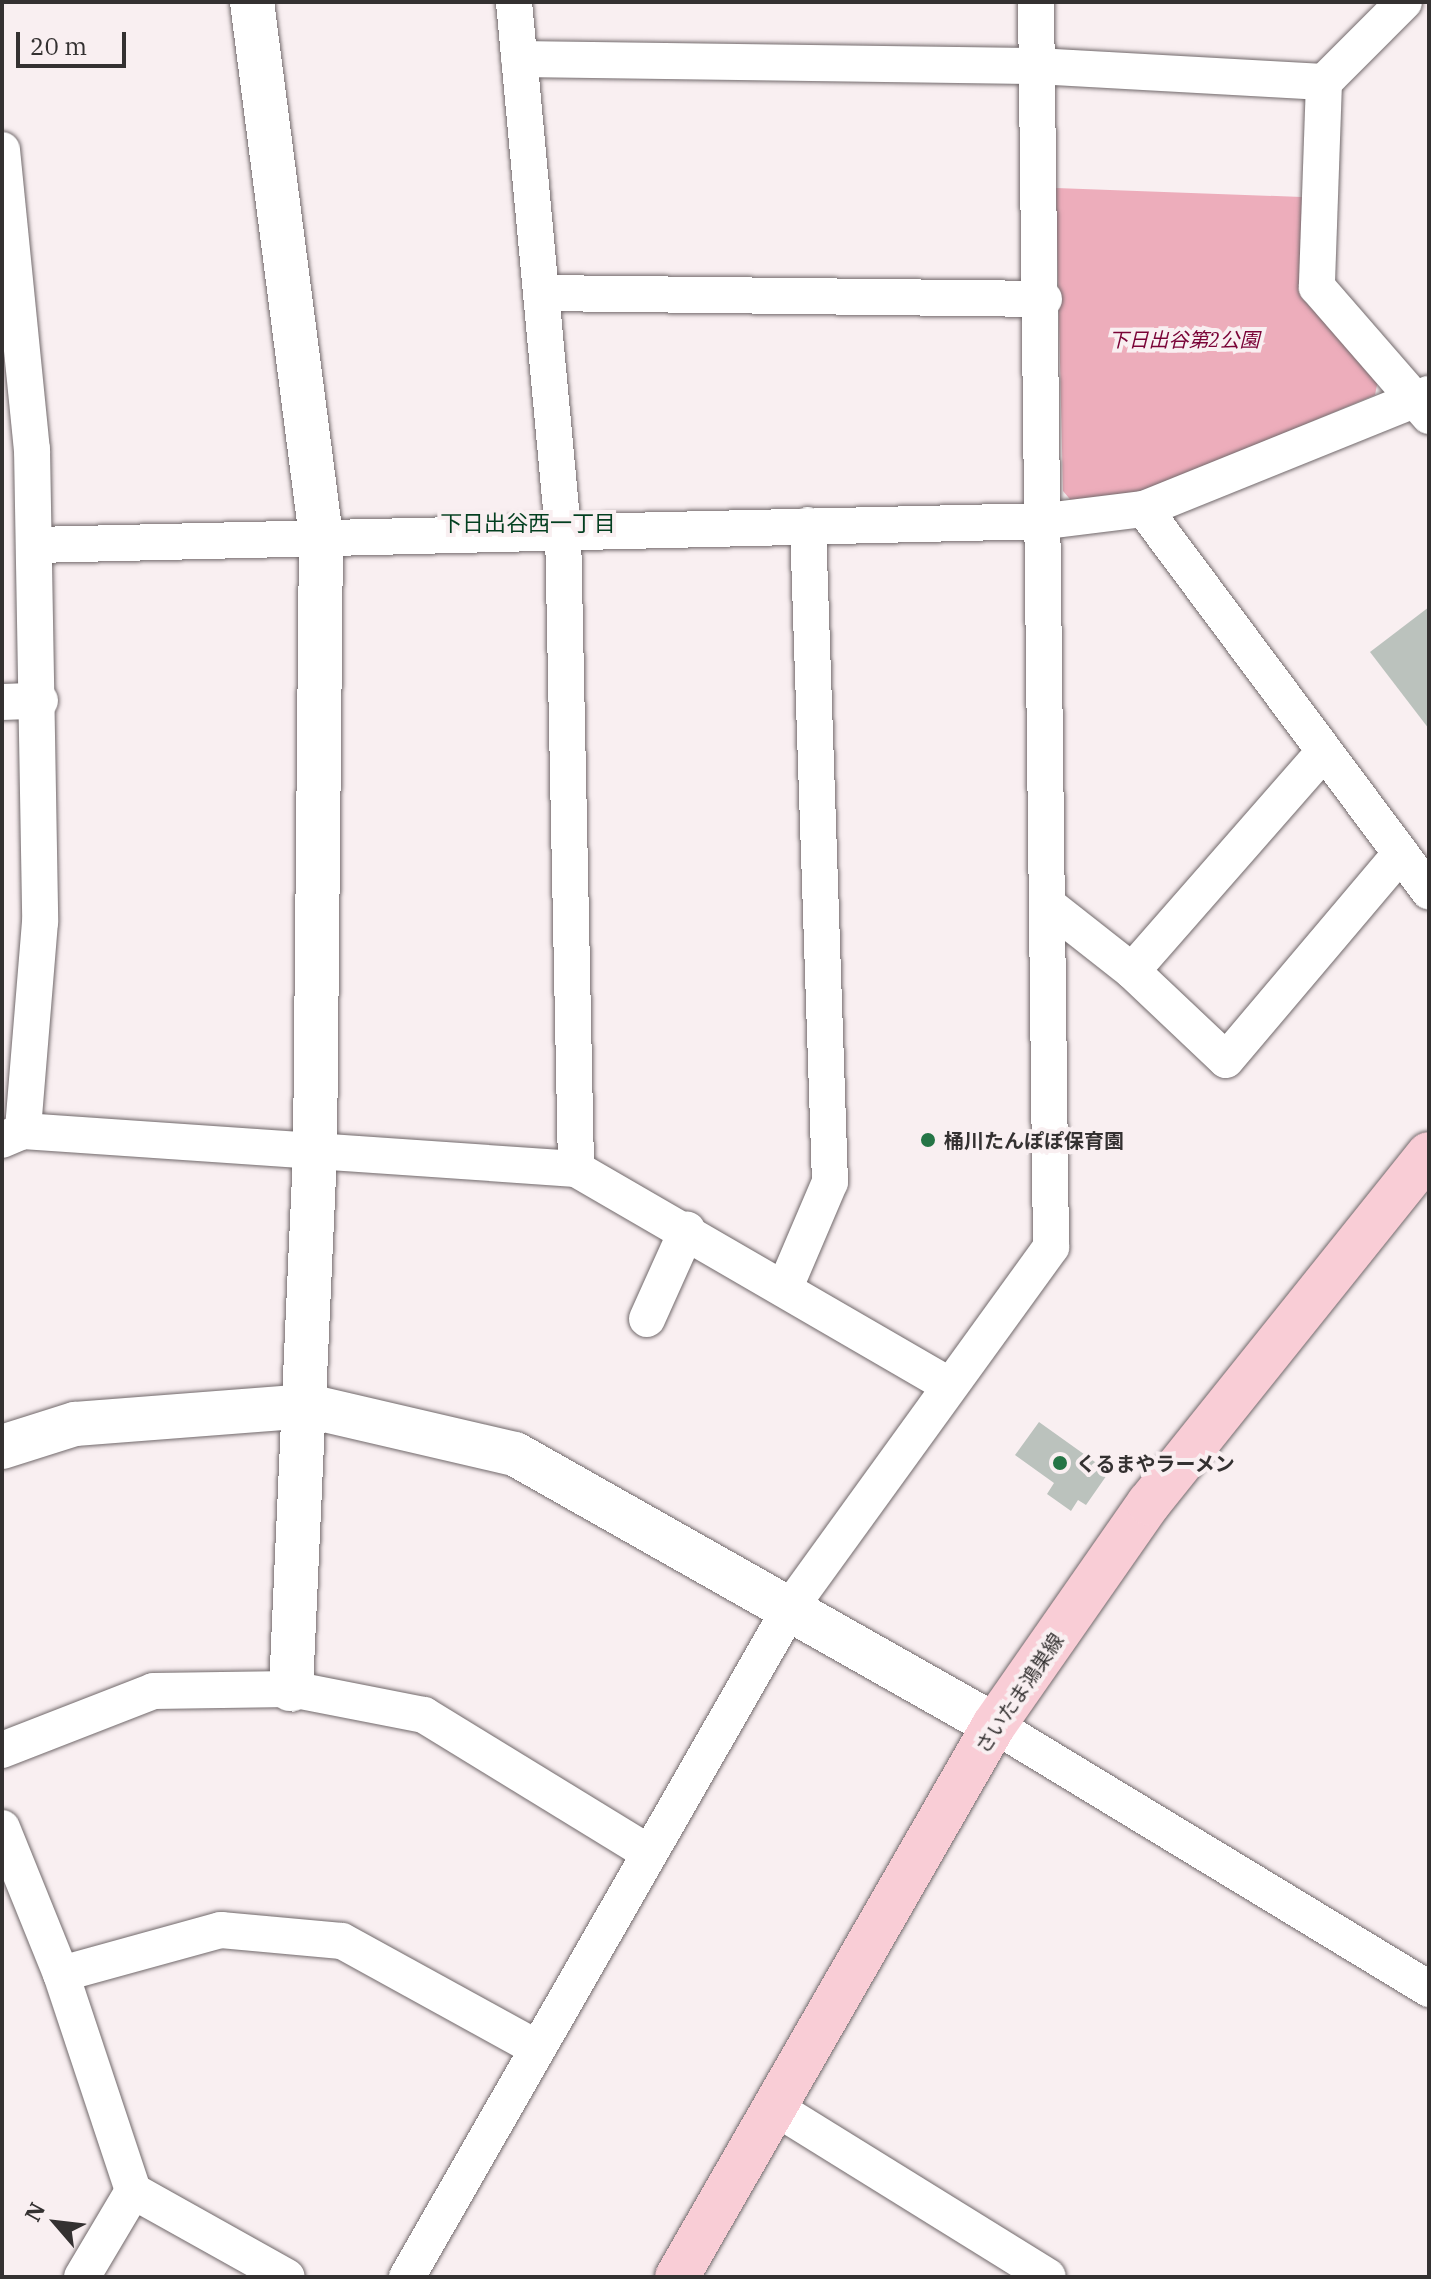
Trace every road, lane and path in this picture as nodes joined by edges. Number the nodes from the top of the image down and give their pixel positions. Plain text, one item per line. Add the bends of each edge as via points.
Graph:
1 (252, 2) edge
2 (514, 2) edge
3 (1036, 2) edge
4 (1404, 2) edge
5 (519, 59) junction
6 (1036, 66) junction
7 (1324, 82) junction
8 (2, 150) edge
9 (541, 293) junction
10 (1044, 299) junction
11 (1425, 404) edge
12 (17, 450) edge
13 (1144, 509) junction
14 (1047, 521) junction
15 (808, 525) junction
16 (563, 530) junction
17 (321, 537) junction
18 (35, 545) junction
19 (40, 701) junction
20 (2, 702) edge
21 (1323, 753) junction
22 (1400, 854) junction
23 (1429, 891) edge
24 (1052, 908) junction
25 (1132, 971) junction
26 (12, 1136) edge
27 (315, 1154) junction
28 (1429, 1154) edge
29 (576, 1169) junction
30 (687, 1230) junction
31 (786, 1285) junction
32 (647, 1319) dead end
33 (950, 1386) junction
34 (308, 1406) junction
35 (2, 1447) edge
36 (792, 1605) junction
37 (291, 1689) junction
38 (994, 1725) junction
39 (2, 1750) edge
40 (2, 1828) edge
41 (649, 1853) junction
42 (61, 1974) junction
43 (1429, 1989) edge
44 (537, 2048) junction
45 (774, 2107) junction
46 (133, 2191) junction
47 (82, 2277) edge
48 (287, 2277) edge
49 (407, 2277) edge
50 (677, 2277) edge
51 (1048, 2277) edge

1 - 17 street
2 - 5 street
3 - 6 street
4 - 7 street
5 - 6 street
5 - 9 street
6 - 7 street
6 - 10 street
7 - 11 street via 1317,287
8 - 12 street
9 - 10 street
9 - 16 street
10 - 14 street
11 - 13 street
12 - 18 street
13 - 14 street
13 - 21 street
14 - 15 street
14 - 24 street
15 - 16 street
15 - 31 street via 830,1182
16 - 17 street
16 - 29 street
17 - 18 street
17 - 27 street
18 - 19 street
19 - 20 street
19 - 26 street via 40,922
21 - 22 street
21 - 25 street
22 - 23 street
22 - 25 street via 1226,1060
24 - 25 street
24 - 33 street via 1051,1247
26 - 27 street
27 - 29 street
27 - 34 street
28 - 38 main road, さいたま鴻巣線 via 1149,1503
29 - 30 street
30 - 31 street
30 - 32 street
31 - 33 street
33 - 36 street
34 - 35 street via 75,1424
34 - 36 street via 515,1454
34 - 37 street
36 - 38 street
36 - 41 street
37 - 39 street via 153,1691
37 - 41 street via 424,1715
38 - 43 street
38 - 45 main road, さいたま鴻巣線
40 - 42 street
41 - 44 street
42 - 44 street via 221,1930 342,1941
42 - 46 street
44 - 49 street
45 - 50 main road, さいたま鴻巣線
45 - 51 street
46 - 47 street
46 - 48 street

